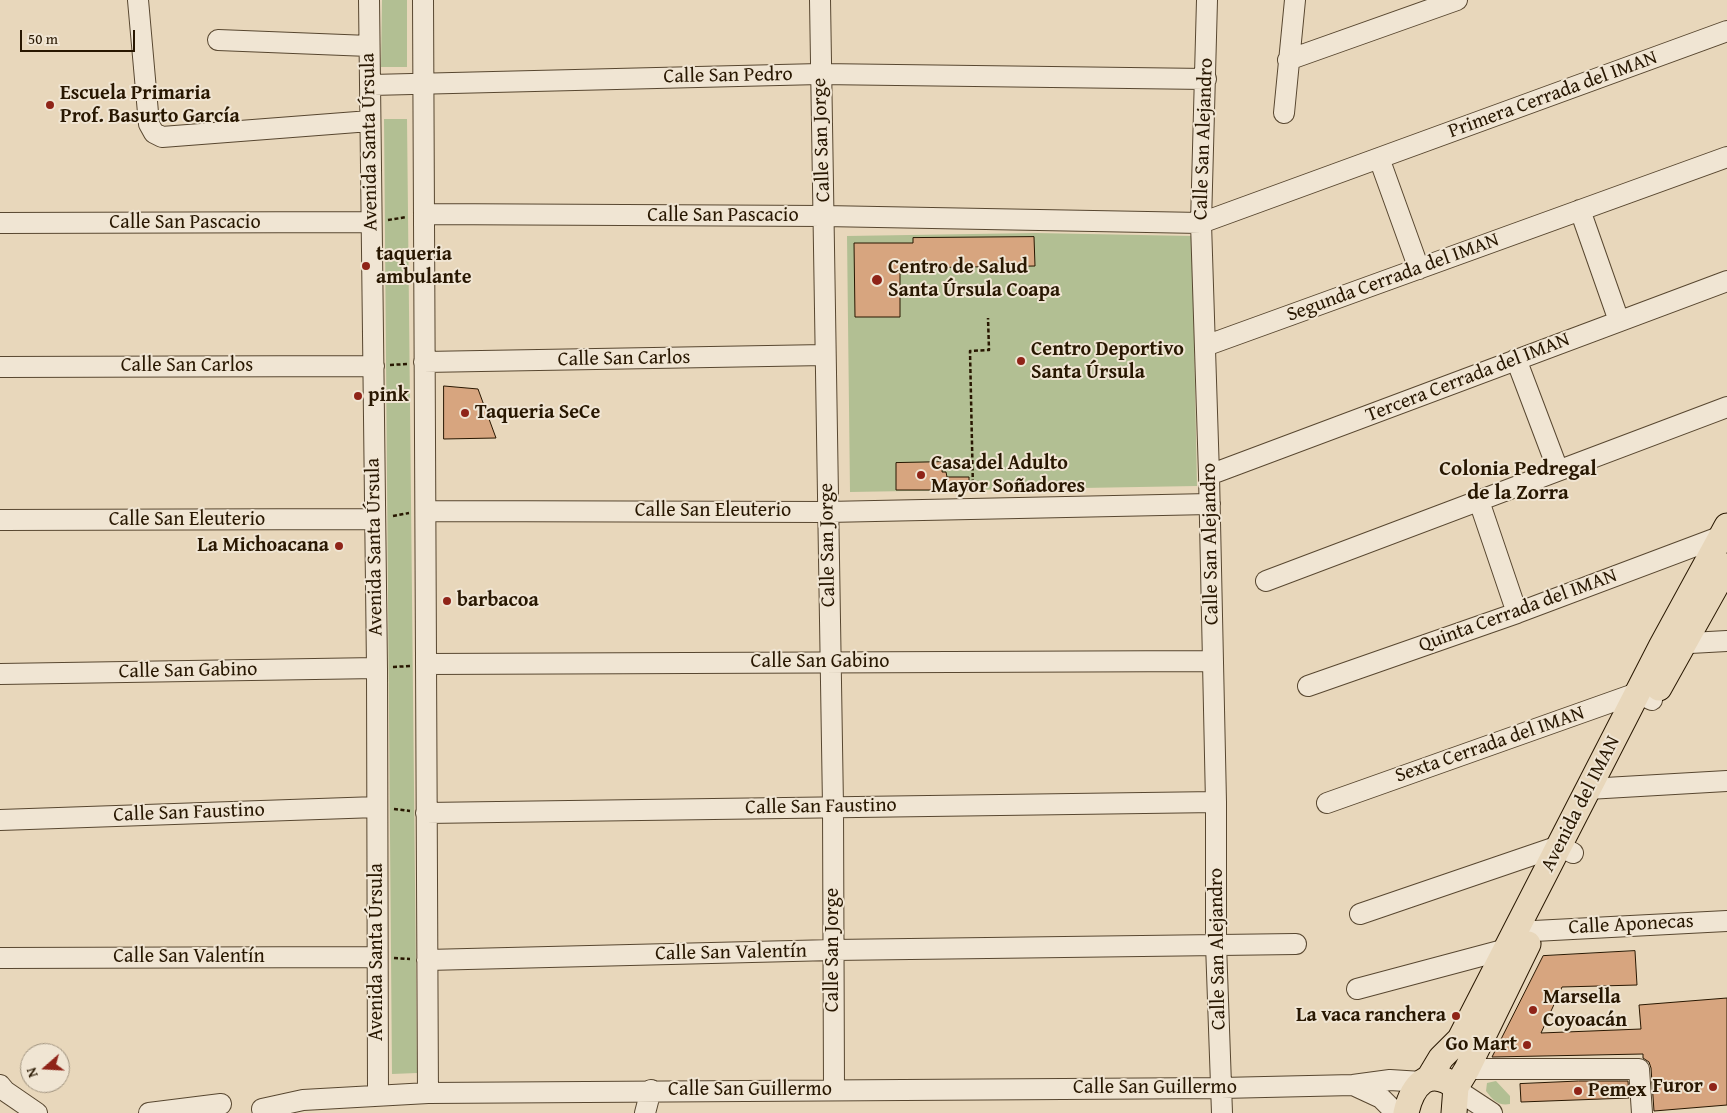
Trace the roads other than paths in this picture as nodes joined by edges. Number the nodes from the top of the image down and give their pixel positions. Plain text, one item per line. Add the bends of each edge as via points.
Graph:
1 (138, 0) edge
2 (369, 0) edge
3 (423, 0) edge
4 (820, 0) edge
5 (1207, 0) edge
6 (1295, 0) edge
7 (1457, 0) edge
8 (1727, 31) edge
9 (218, 40) dead end
10 (370, 46) junction
11 (1288, 60) junction
12 (820, 74) junction
13 (1206, 79) junction
14 (423, 82) junction
15 (371, 85) junction
16 (1284, 113) dead end
17 (370, 121) junction
18 (1727, 157) edge
19 (1379, 158) junction
20 (1580, 210) junction
21 (424, 214) junction
22 (824, 216) junction
23 (371, 222) junction
24 (0, 223) edge
25 (1201, 223) junction
26 (1419, 269) junction
27 (1727, 280) edge
28 (1619, 320) junction
29 (1205, 346) junction
30 (825, 355) junction
31 (1516, 359) junction
32 (424, 362) junction
33 (374, 366) junction
34 (0, 367) edge
35 (1727, 407) edge
36 (1558, 470) junction
37 (1209, 476) junction
38 (1479, 501) junction
39 (1210, 504) junction
40 (426, 511) junction
41 (827, 512) junction
42 (374, 519) junction
43 (0, 520) edge
44 (1725, 532) edge
45 (1727, 566) edge
46 (1266, 581) dead end
47 (1517, 613) junction
48 (1727, 641) edge
49 (1673, 644) junction
50 (1213, 661) junction
51 (830, 662) junction
52 (426, 664) junction
53 (377, 668) junction
54 (0, 674) edge
55 (1308, 686) dead end
56 (1645, 696) junction
57 (1727, 781) edge
58 (1597, 788) junction
59 (1216, 802) junction
60 (1327, 803) dead end
61 (833, 806) junction
62 (377, 807) junction
63 (426, 813) junction
64 (0, 820) edge
65 (1566, 849) junction
66 (1360, 914) dead end
67 (1727, 921) edge
68 (1534, 931) junction
69 (1216, 944) junction
70 (1296, 944) dead end
71 (1507, 949) junction
72 (833, 950) junction
73 (377, 957) junction
74 (0, 958) edge
75 (427, 960) junction
76 (1357, 989) dead end
77 (1425, 1080) junction
78 (0, 1085) edge
79 (1353, 1085) junction
80 (1221, 1088) junction
81 (651, 1090) junction
82 (834, 1090) junction
83 (1459, 1090) edge
84 (428, 1093) junction
85 (378, 1094) junction
86 (220, 1104) dead end
87 (264, 1112) edge
88 (37, 1113) edge
89 (149, 1113) edge
90 (645, 1113) edge
91 (1222, 1113) edge
92 (1396, 1113) edge
93 (1406, 1113) edge
94 (1492, 1113) edge
95 (1642, 1113) edge

1 - 17 street via 149,124 154,133 162,137
2 - 10 street, Avenida Santa Úrsula
3 - 14 street
4 - 12 street, Calle San Jorge
5 - 13 street, Calle San Alejandro
6 - 11 street
7 - 11 street
8 - 19 street, Primera Cerrada del IMAN
9 - 10 street
10 - 15 street, Avenida Santa Úrsula
11 - 16 street
12 - 13 street, Calle San Pedro
12 - 14 street, Calle San Pedro
12 - 22 street, Calle San Jorge
13 - 25 street, Calle San Alejandro
14 - 15 street, Calle San Pedro
14 - 21 street
15 - 17 street, Avenida Santa Úrsula
17 - 23 street, Avenida Santa Úrsula
18 - 20 street, Segunda Cerrada del IMAN
19 - 25 street, Primera Cerrada del IMAN
19 - 26 street
20 - 26 street, Segunda Cerrada del IMAN
20 - 28 street
21 - 22 street, Calle San Pascacio
21 - 32 street
22 - 25 street, Calle San Pascacio
22 - 30 street, Calle San Jorge
23 - 24 street, Calle San Pascacio
23 - 33 street, Avenida Santa Úrsula
25 - 29 street, Calle San Alejandro
26 - 29 street, Segunda Cerrada del IMAN
27 - 28 street, Tercera Cerrada del IMAN
28 - 31 street, Tercera Cerrada del IMAN
29 - 37 street, Calle San Alejandro
30 - 32 street, Calle San Carlos
30 - 41 street, Calle San Jorge
31 - 36 street
31 - 37 street, Tercera Cerrada del IMAN
32 - 40 street
33 - 34 street, Calle San Carlos
33 - 42 street, Avenida Santa Úrsula
35 - 36 street
36 - 38 street
37 - 39 street, Calle San Alejandro
38 - 46 street
38 - 47 street
39 - 41 street, Calle San Eleuterio
39 - 50 street, Calle San Alejandro
40 - 41 street, Calle San Eleuterio
40 - 52 street
41 - 51 street, Calle San Jorge
42 - 43 street, Calle San Eleuterio
42 - 53 street, Avenida Santa Úrsula
44 - 47 street, Quinta Cerrada del IMAN
44 - 49 main road, Avenida del IMAN
45 - 49 main road, Avenida del IMAN
47 - 55 street, Quinta Cerrada del IMAN
48 - 49 street
49 - 56 main road, Avenida del IMAN
50 - 51 street, Calle San Gabino
50 - 59 street, Calle San Alejandro
51 - 52 street, Calle San Gabino
51 - 61 street, Calle San Jorge
52 - 63 street
53 - 54 street, Calle San Gabino
53 - 62 street, Avenida Santa Úrsula
56 - 58 main road, Avenida del IMAN
56 - 60 street, Sexta Cerrada del IMAN
57 - 58 street
58 - 65 main road, Avenida del IMAN
59 - 61 street, Calle San Faustino
59 - 69 street, Calle San Alejandro
61 - 63 street, Calle San Faustino
61 - 72 street, Calle San Jorge
62 - 64 street, Calle San Faustino
62 - 73 street, Avenida Santa Úrsula
63 - 75 street
65 - 66 street via 1509,863
65 - 68 main road, Avenida del IMAN
65 - 71 main road, Avenida del IMAN
67 - 68 street, Calle Aponecas
68 - 71 street
68 - 83 main road, Avenida del IMAN
69 - 70 street, Calle San Valentín
69 - 72 street, Calle San Valentín
69 - 80 street, Calle San Alejandro
71 - 76 street
71 - 77 main road, Avenida del IMAN via 1460,1039
72 - 75 street, Calle San Valentín
72 - 82 street, Calle San Jorge
73 - 74 street, Calle San Valentín
73 - 85 street, Avenida Santa Úrsula
75 - 84 street
77 - 79 street, Calle San Guillermo
77 - 83 main road via 1441,1078
77 - 93 main road, Avenida del IMAN via 1414,1089
78 - 88 street
79 - 80 street, Calle San Guillermo
79 - 92 street, Calle San Guillermo via 1381,1098
80 - 82 street, Calle San Guillermo
80 - 91 street, Calle San Alejandro
81 - 82 street, Calle San Guillermo
81 - 84 street, Calle San Guillermo
81 - 90 street
83 - 94 street
83 - 95 street via 1639,1070
84 - 85 street, Calle San Guillermo
85 - 87 street, Calle San Guillermo via 303,1100
86 - 89 street

